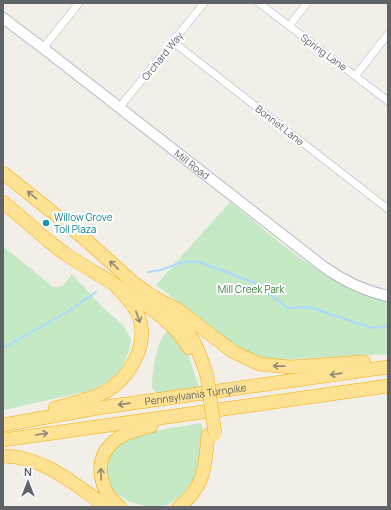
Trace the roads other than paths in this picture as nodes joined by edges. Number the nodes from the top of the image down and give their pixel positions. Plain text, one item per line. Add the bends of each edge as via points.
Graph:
1 (79, 3) edge
2 (204, 3) edge
3 (259, 3) edge
4 (307, 3) edge
5 (3, 18) edge
6 (289, 26) junction
7 (388, 34) edge
8 (173, 42) junction
9 (44, 48) junction
10 (356, 75) junction
11 (388, 101) edge
12 (119, 108) junction
13 (3, 173) edge
14 (3, 202) edge
15 (388, 209) edge
16 (116, 286) junction
17 (388, 296) edge
18 (155, 298) junction
19 (388, 360) edge
20 (388, 367) edge
21 (203, 377) junction
22 (388, 386) edge
23 (224, 409) junction
24 (3, 424) edge
25 (211, 435) junction
26 (3, 440) edge
27 (3, 456) edge
28 (107, 507) edge
29 (120, 507) edge
30 (178, 507) edge
31 (191, 507) edge

1 - 9 street
2 - 8 street, Orchard Way
3 - 6 street, Spring Lane
4 - 6 street
5 - 9 street, Mill Road
6 - 10 street, Spring Lane
7 - 10 street
8 - 12 street, Orchard Way
8 - 15 street, Bonnet Lane
9 - 12 street, Mill Road
10 - 11 street, Spring Lane
12 - 17 street, Mill Road via 324,268 346,282
18 -> 13 highway
14 - 16 highway via 66,254
16 - 21 highway via 152,310 180,334 189,346
16 -> 24 highway via 136,310 142,334 137,356 122,379 98,395
19 -> 18 highway via 306,366 259,364 232,351 177,309
18 - 21 highway via 190,332 198,349
20 -> 24 highway, Pennsylvania Turnpike
21 - 25 highway, bridge
22 - 23 highway, Pennsylvania Turnpike
26 -> 23 highway, Pennsylvania Turnpike
29 -> 23 highway via 106,492 101,478 103,456 111,444 136,430
25 - 30 highway via 203,475 196,491
25 - 31 highway via 215,453 211,479
27 - 28 highway via 44,464

